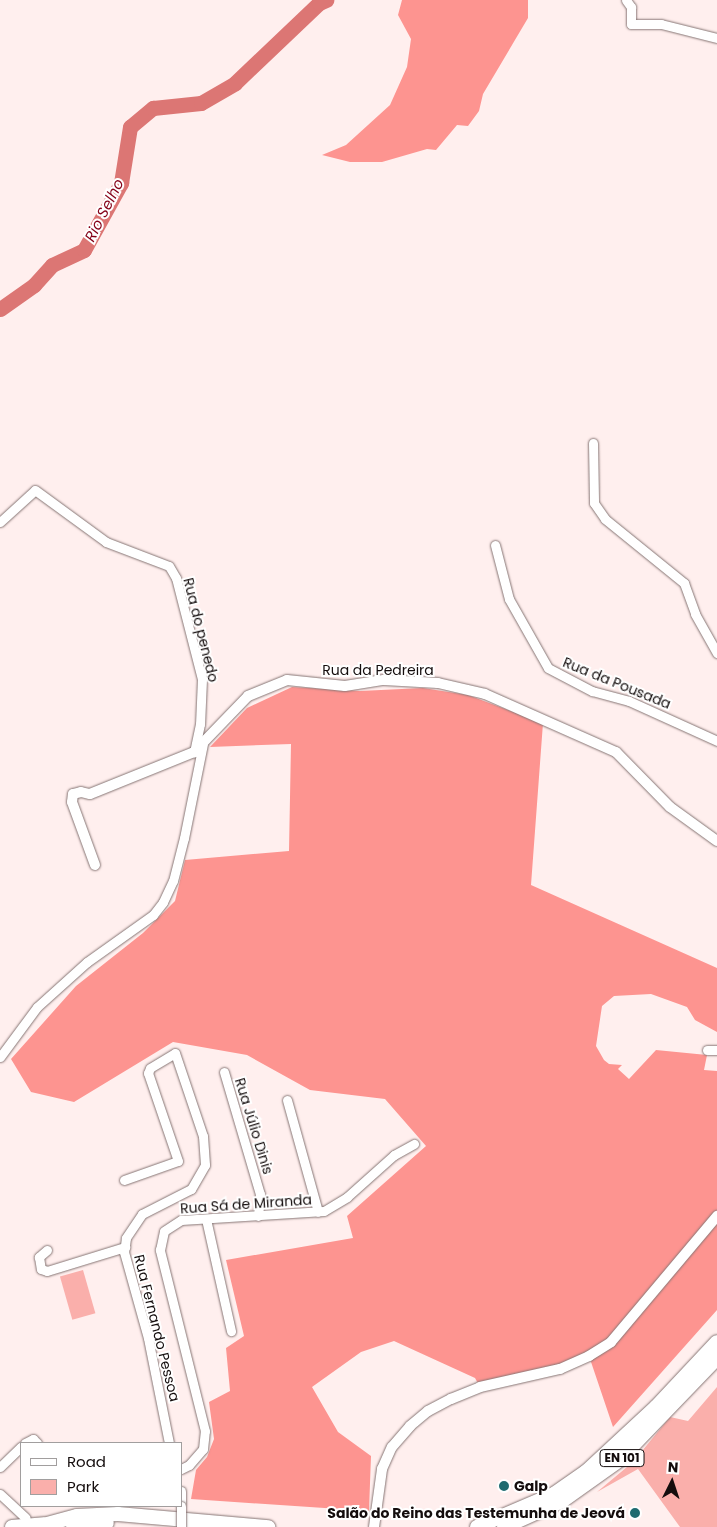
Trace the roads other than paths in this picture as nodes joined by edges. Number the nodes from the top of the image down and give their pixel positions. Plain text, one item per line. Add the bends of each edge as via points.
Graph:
1 (626, 0) edge
2 (717, 38) edge
3 (593, 443) dead end
4 (0, 522) edge
5 (495, 545) dead end
6 (717, 653) edge
7 (717, 741) edge
8 (203, 744) junction
9 (194, 752) junction
10 (717, 841) edge
11 (95, 865) dead end
12 (707, 1050) dead end
13 (717, 1050) edge
14 (0, 1057) edge
15 (224, 1072) dead end
16 (287, 1100) dead end
17 (414, 1144) dead end
18 (124, 1180) dead end
19 (318, 1212) junction
20 (258, 1216) junction
21 (717, 1216) edge
22 (206, 1219) junction
23 (125, 1247) junction
24 (47, 1250) dead end
25 (231, 1331) dead end
26 (717, 1342) edge
27 (717, 1358) edge
28 (169, 1442) edge
29 (20, 1448) edge
30 (0, 1467) edge
31 (182, 1468) edge
32 (0, 1494) edge
33 (181, 1507) edge
34 (36, 1523) edge
35 (12, 1527) edge
36 (73, 1527) edge
37 (170, 1527) edge
38 (181, 1527) edge
39 (268, 1527) edge
40 (374, 1527) edge
41 (477, 1527) edge
42 (504, 1527) edge

1 - 2 street via 631,7 631,24 661,24
3 - 6 street via 594,503 605,519 684,582 695,614
4 - 9 street, Rua do penedo via 35,490 106,542 169,566 176,578 202,679 200,724
5 - 7 street, Rua da Pousada via 509,599 548,668 592,691 629,701
8 - 9 street, Rua da Pedreira
8 - 10 street, Rua da Pedreira via 248,696 271,684 287,680 345,686 384,680 438,682 486,694 616,752 670,807
8 - 14 street via 182,846 173,881 163,902 153,914 87,962 37,1007
9 - 11 street, Rua da Pedreira via 90,794 73,794 72,802
12 - 13 street
15 - 20 street, Rua Júlio Dinis via 260,1194
16 - 19 street
17 - 19 street, Rua Sá de Miranda via 394,1155 333,1207
18 - 23 street, Rua Fernando Pessoa via 178,1161 148,1073 150,1068 175,1053 203,1136 205,1165 199,1179 181,1196 142,1214 133,1226
19 - 20 street, Rua Sá de Miranda
20 - 22 street, Rua Sá de Miranda
21 - 40 street via 611,1342 560,1369 480,1387 428,1411 392,1447 382,1469
22 - 25 street
22 - 31 street, Rua Sá de Miranda via 172,1223 160,1240 205,1431 203,1449
23 - 24 street via 47,1271 42,1269 40,1257
23 - 28 street, Rua Fernando Pessoa via 126,1266 153,1361
26 - 41 highway, EN 101 via 656,1407 586,1472 554,1494
27 - 42 highway, EN 101 via 618,1461 562,1502
29 - 30 street
32 - 34 street
33 - 38 street, bridge
34 - 35 highway
34 - 39 highway via 82,1515 118,1514
36 - 37 highway via 112,1523

